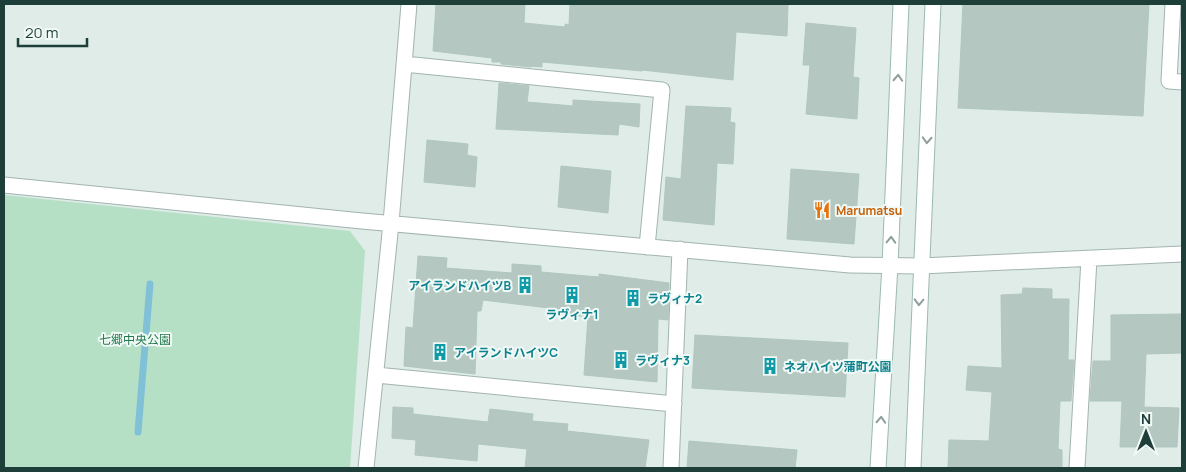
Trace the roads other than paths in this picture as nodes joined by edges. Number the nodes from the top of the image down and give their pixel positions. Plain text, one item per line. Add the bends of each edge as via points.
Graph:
1 (409, 4) edge
2 (902, 4) edge
3 (933, 4) edge
4 (1172, 4) edge
5 (404, 64) junction
6 (1182, 82) edge
7 (4, 185) edge
8 (391, 223) junction
9 (647, 247) junction
10 (680, 249) junction
11 (1182, 254) edge
12 (1089, 259) junction
13 (890, 265) junction
14 (921, 266) junction
15 (376, 375) junction
16 (674, 404) junction
17 (366, 468) edge
18 (671, 468) edge
19 (878, 468) edge
20 (912, 468) edge
21 (1077, 468) edge

1 - 5 street
13 -> 2 street
3 -> 14 street
4 - 6 street via 1169,81
5 - 8 street
5 - 9 street via 662,90
7 - 8 street
8 - 9 street
8 - 15 street
9 - 10 street
10 - 13 street via 850,265
10 - 16 street
11 - 12 street
12 - 14 street
12 - 21 street
13 - 14 street
19 -> 13 street
14 -> 20 street
15 - 16 street
15 - 17 street
16 - 18 street

